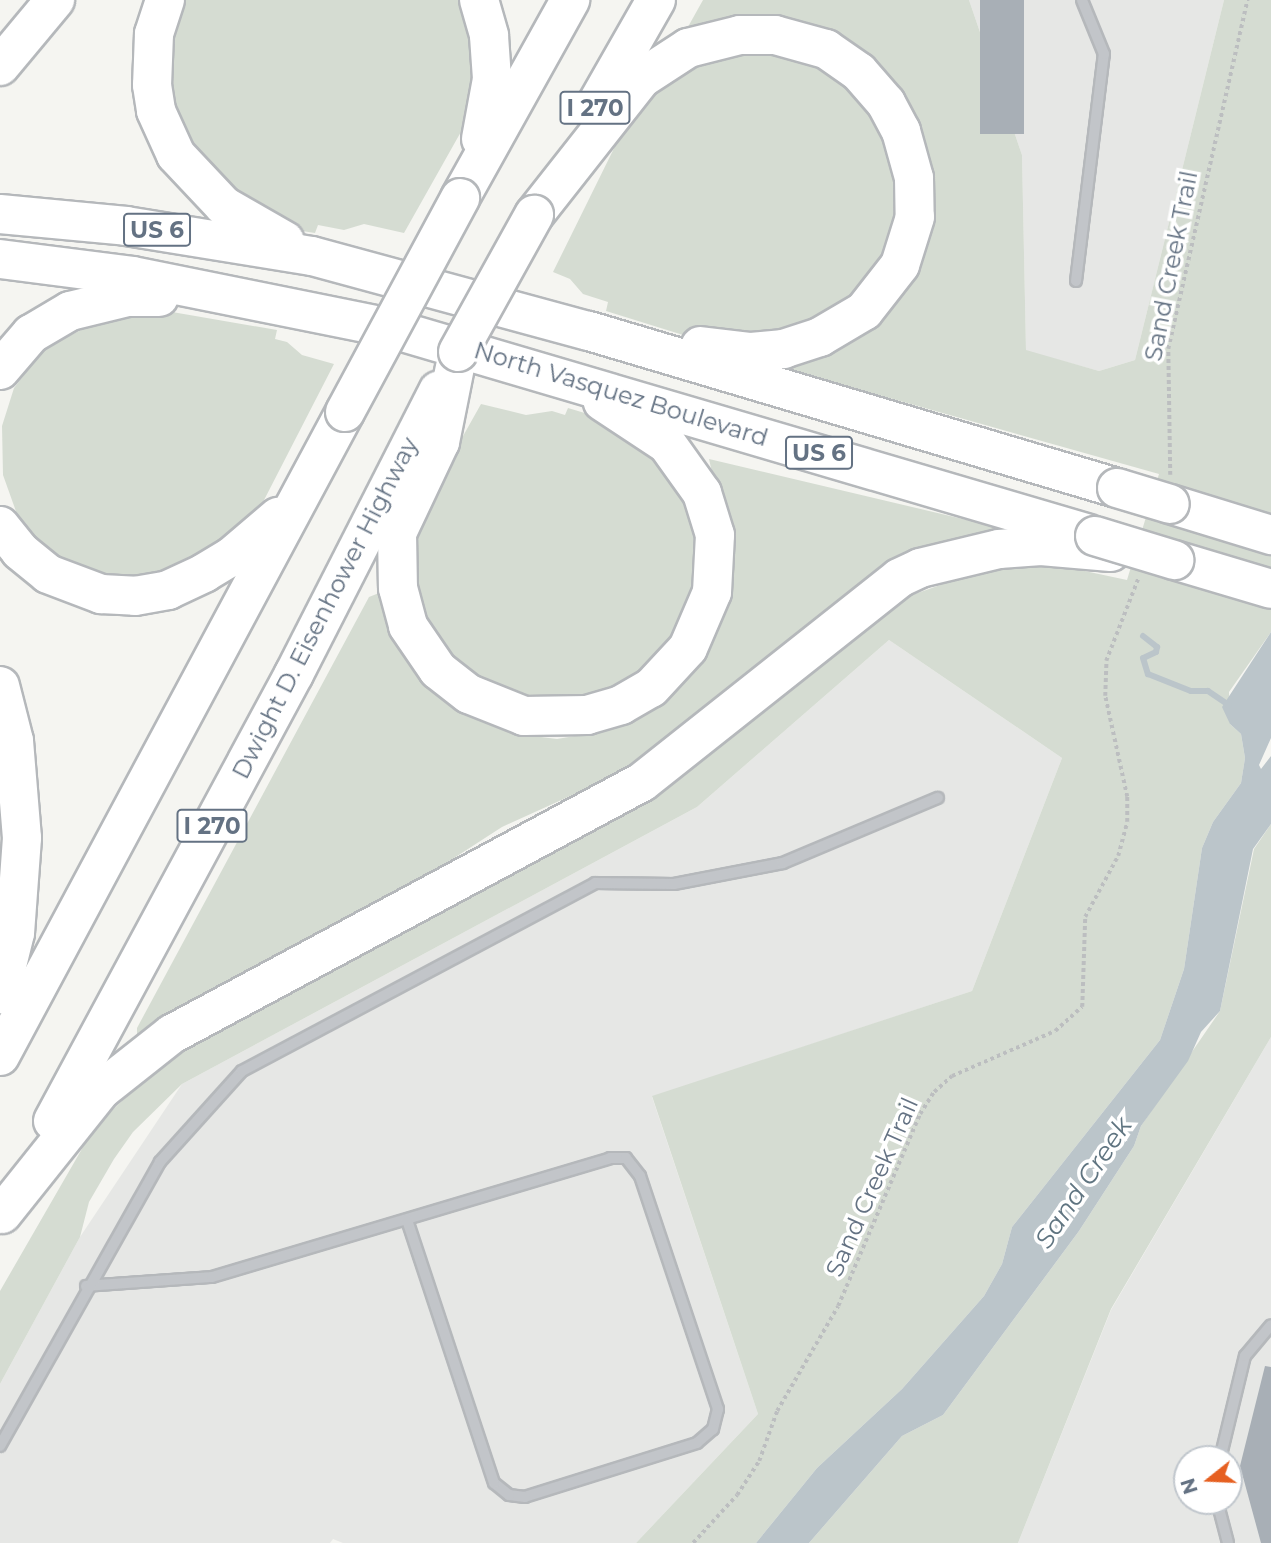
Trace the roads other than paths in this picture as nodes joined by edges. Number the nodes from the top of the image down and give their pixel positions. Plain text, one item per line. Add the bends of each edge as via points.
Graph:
1 (55, 0) edge
2 (165, 0) edge
3 (479, 0) edge
4 (570, 0) edge
5 (656, 0) edge
6 (1082, 0) edge
7 (0, 66) edge
8 (460, 198) junction
9 (0, 214) edge
10 (534, 215) junction
11 (312, 256) junction
12 (0, 259) edge
13 (1076, 281) dead end
14 (250, 297) junction
15 (589, 331) junction
16 (0, 370) edge
17 (542, 370) junction
18 (427, 439) junction
19 (297, 499) junction
20 (0, 526) edge
21 (1271, 535) edge
22 (1130, 554) junction
23 (1271, 589) edge
24 (0, 686) edge
25 (938, 798) dead end
26 (0, 994) edge
27 (0, 1056) edge
28 (1, 1216) edge
29 (407, 1220) junction
30 (86, 1286) junction
31 (1271, 1325) edge
32 (1223, 1445) edge
33 (0, 1446) edge
34 (1221, 1515) edge
35 (1228, 1543) edge

1 - 7 highway
2 - 11 highway via 154,34 152,85 159,119 176,155 223,206
3 - 8 highway via 489,36 492,79 485,127
4 - 8 highway, I 270
5 - 10 highway, I 270
6 - 13 lane via 1104,54
8 - 19 highway, I 270, bridge
9 - 11 highway, North Vasquez Boulevard / US 6 via 126,226
10 - 15 highway via 642,78 670,57 722,38 775,35 826,49 873,87 901,131 916,199 907,250 878,296 837,328 802,344 751,352
10 - 18 highway, I 270, bridge via 458,352
11 - 15 highway, North Vasquez Boulevard / US 6
12 - 14 highway, North Vasquez Boulevard / US 6
14 - 16 highway via 128,297 97,302 70,311 31,334
14 - 17 highway, North Vasquez Boulevard / US 6 via 386,327
15 - 21 highway, North Vasquez Boulevard / US 6, bridge
17 - 18 highway via 667,444 702,493 711,516 717,554 712,592 688,648 651,688 621,705 587,715 543,718 487,704 438,670 408,626 396,566 397,533
17 - 22 highway, North Vasquez Boulevard / US 6
18 - 28 highway, Dwight D. Eisenhower Highway / I 270 via 294,674
19 - 20 highway via 231,557 167,590 135,596 101,594 48,574 20,551
19 - 27 highway, I 270
22 - 23 highway, North Vasquez Boulevard / US 6
22 - 28 highway via 1041,546 999,548 899,578 642,782 172,1034 101,1090
24 - 26 highway via 14,741 22,838 15,933
25 - 30 lane via 783,863 674,884 594,884 242,1072 160,1161
29 - 29 lane via 610,1158 626,1158 640,1176 718,1409 713,1429 697,1443 525,1497 509,1495 494,1483
29 - 30 lane via 212,1277
30 - 33 lane
31 - 32 lane via 1245,1356
34 - 35 lane

